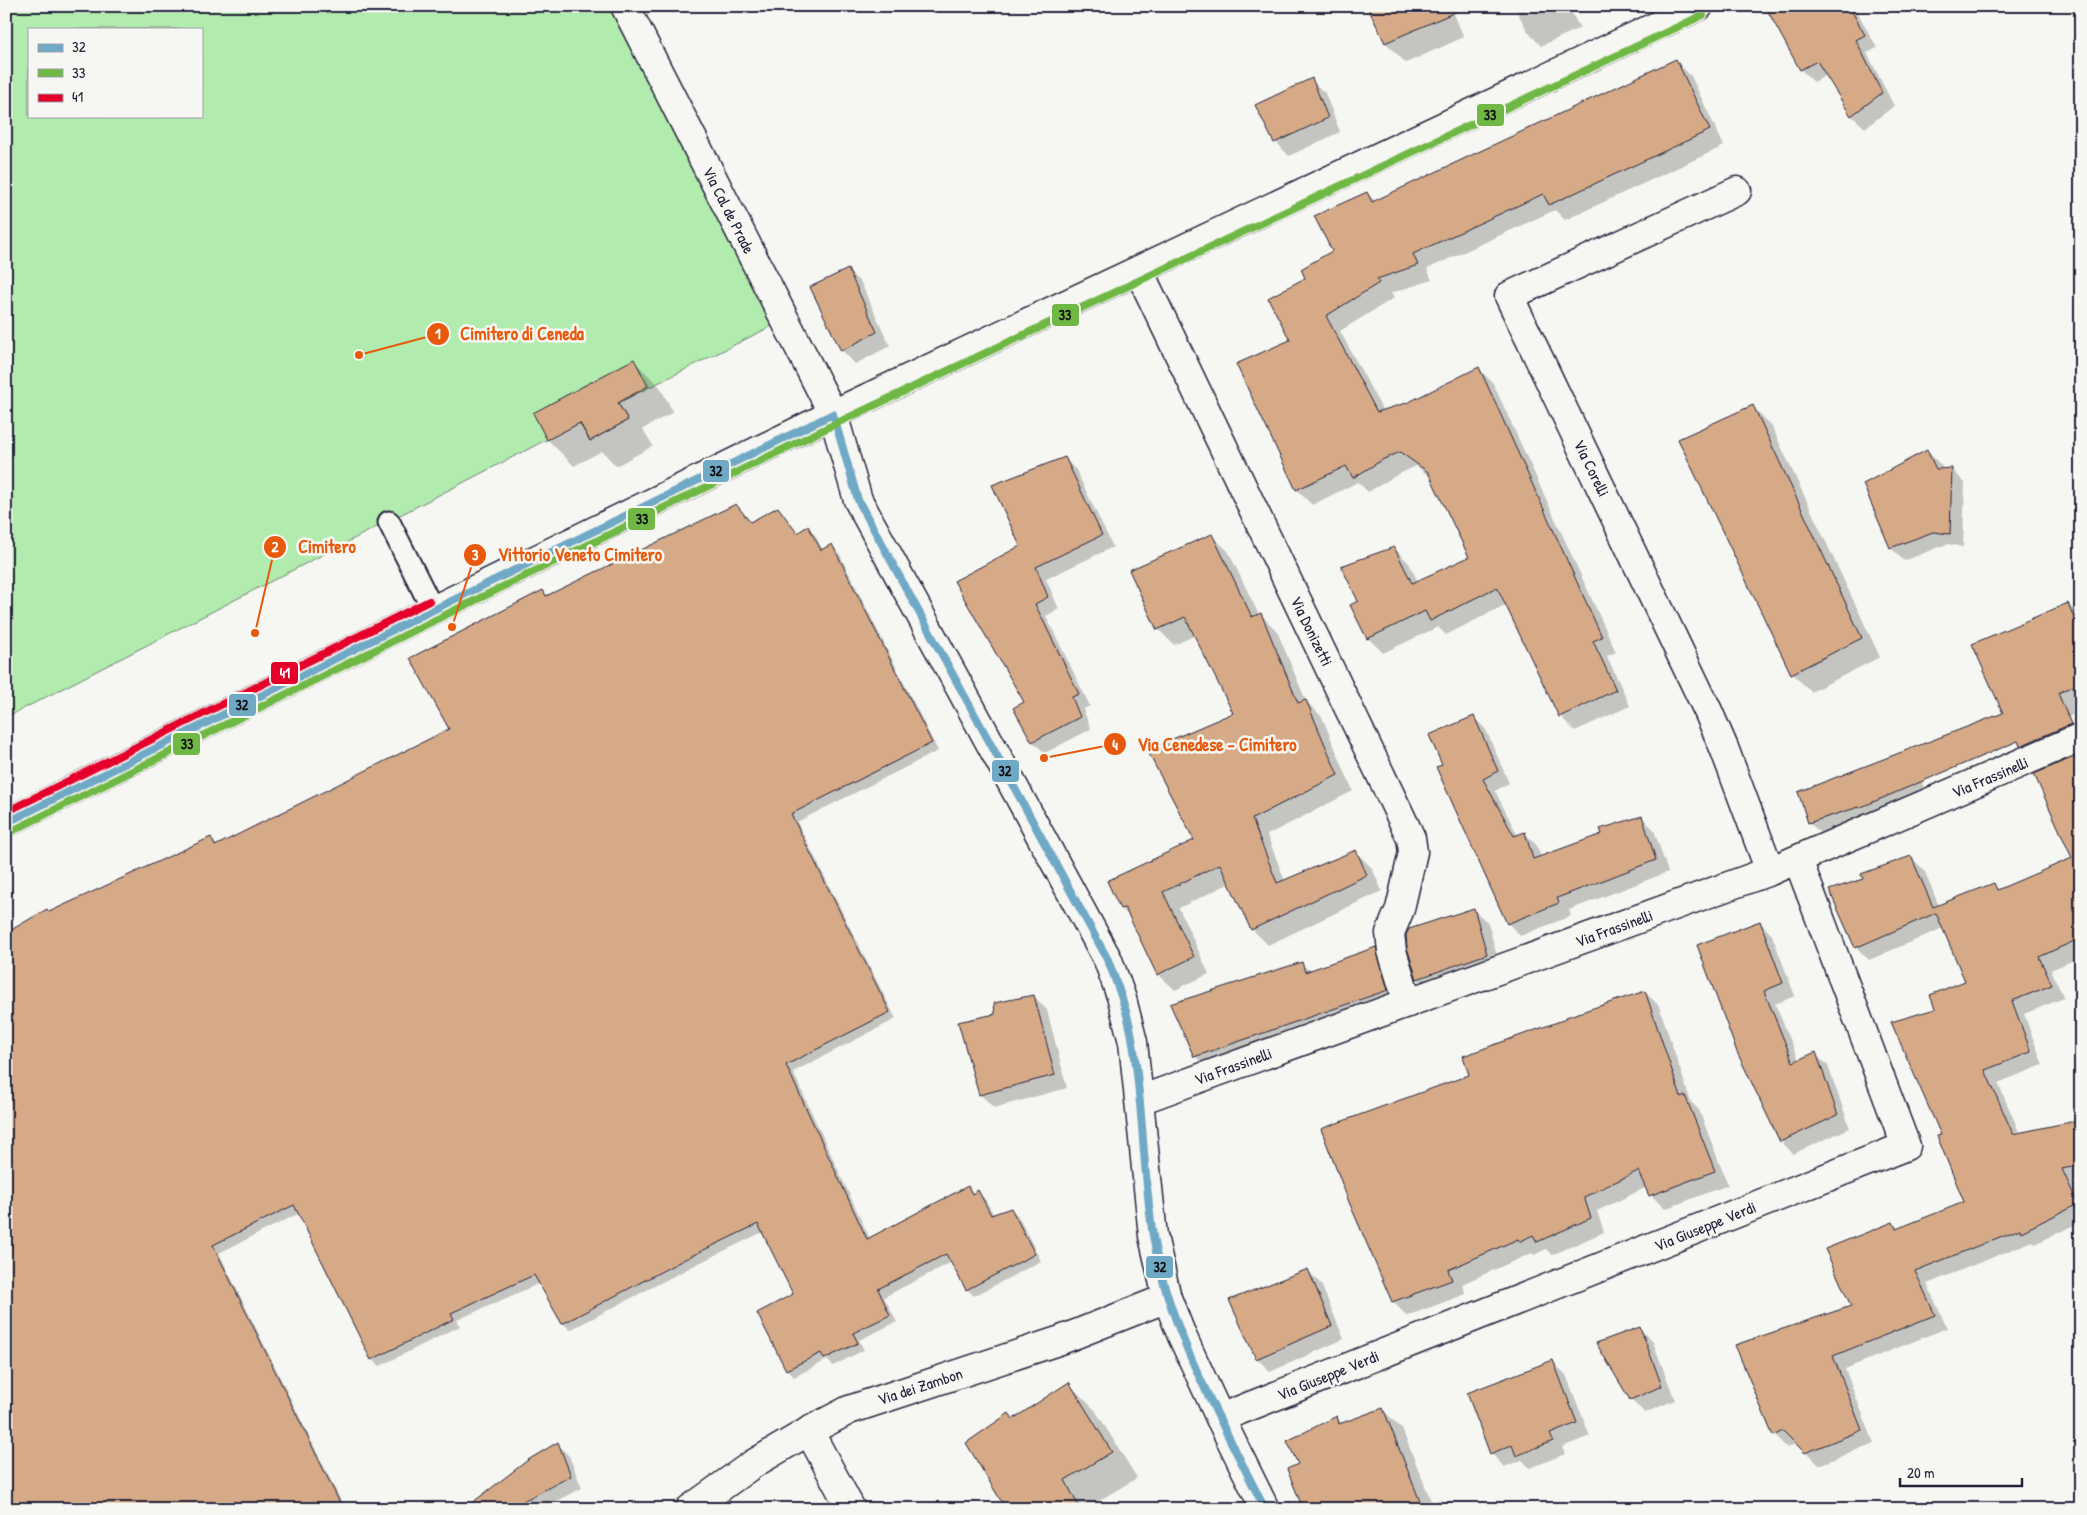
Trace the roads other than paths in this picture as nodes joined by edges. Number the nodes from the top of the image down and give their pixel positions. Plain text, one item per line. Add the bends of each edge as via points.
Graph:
1 (625, 6) edge
2 (1699, 6) edge
3 (1737, 191) dead end
4 (1139, 271) junction
5 (833, 414) junction
6 (389, 522) dead end
7 (433, 610) junction
8 (2081, 737) edge
9 (6, 823) edge
10 (1798, 860) junction
11 (1770, 871) junction
12 (1408, 1003) junction
13 (1140, 1100) junction
14 (1167, 1298) junction
15 (1220, 1418) junction
16 (809, 1431) junction
17 (690, 1509) edge
18 (851, 1509) edge
19 (1265, 1509) edge

1 - 5 street, Via Cal de Prade
2 - 4 street
3 - 11 street, Via Corelli via 1509,296 1708,711
4 - 5 street
4 - 12 street, Via Donizetti via 1411,838 1413,852 1400,909 1390,933 1392,951
5 - 7 street
5 - 13 street, Via Cal de Prade via 858,500 1108,960 1133,1042
6 - 7 lane
7 - 9 street
8 - 10 street, Via Frassinelli
10 - 11 street, Via Frassinelli
10 - 15 street, Via Giuseppe Verdi via 1906,1146
11 - 12 street, Via Frassinelli
12 - 13 street, Via Frassinelli
13 - 14 street, Via Cal de Prade via 1153,1236
14 - 15 street, Via Cal de Prade
14 - 16 street, Via dei Zambon via 1062,1340 856,1407
15 - 19 street, Via Cal de Prade
16 - 17 street, Via dei Zambon via 753,1464
16 - 18 street

